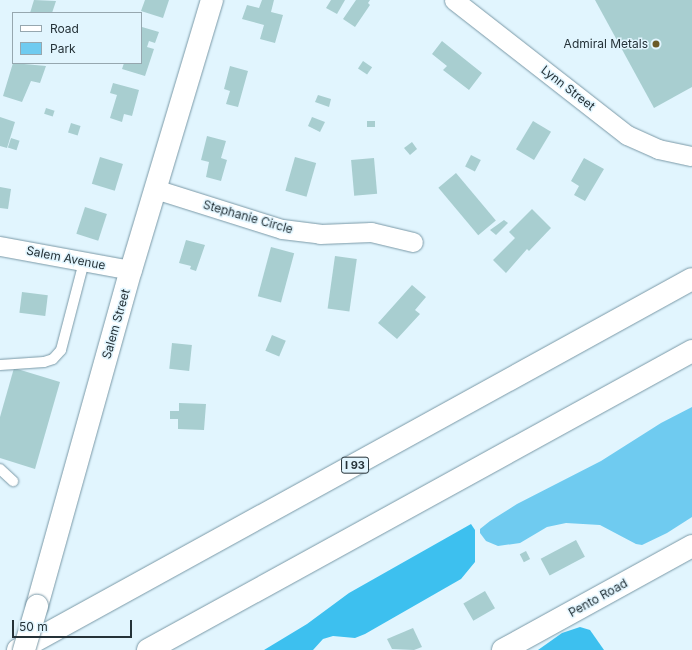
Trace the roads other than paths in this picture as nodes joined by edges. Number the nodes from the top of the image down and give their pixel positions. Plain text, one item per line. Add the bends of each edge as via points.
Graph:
1 (212, 0) edge
2 (454, 0) edge
3 (690, 156) dead end
4 (155, 189) junction
5 (413, 242) dead end
6 (0, 246) edge
7 (84, 262) junction
8 (132, 270) junction
9 (692, 279) edge
10 (692, 351) edge
11 (0, 365) edge
12 (0, 469) edge
13 (14, 481) dead end
14 (692, 546) edge
15 (18, 650) edge
16 (24, 650) edge
17 (148, 650) edge
18 (503, 650) edge

1 - 4 main road, Salem Street
2 - 3 street, Lynn Street via 627,134 658,150
4 - 5 street, Stephanie Circle via 282,229 320,234 371,232
4 - 8 main road, Salem Street
6 - 7 street, Salem Avenue
7 - 8 street, Salem Avenue
7 - 11 lane via 61,350 53,359 44,362
8 - 16 main road, Salem Street, bridge
9 - 15 main road, I 93
10 - 17 main road
12 - 13 lane
14 - 18 main road, Pento Road

